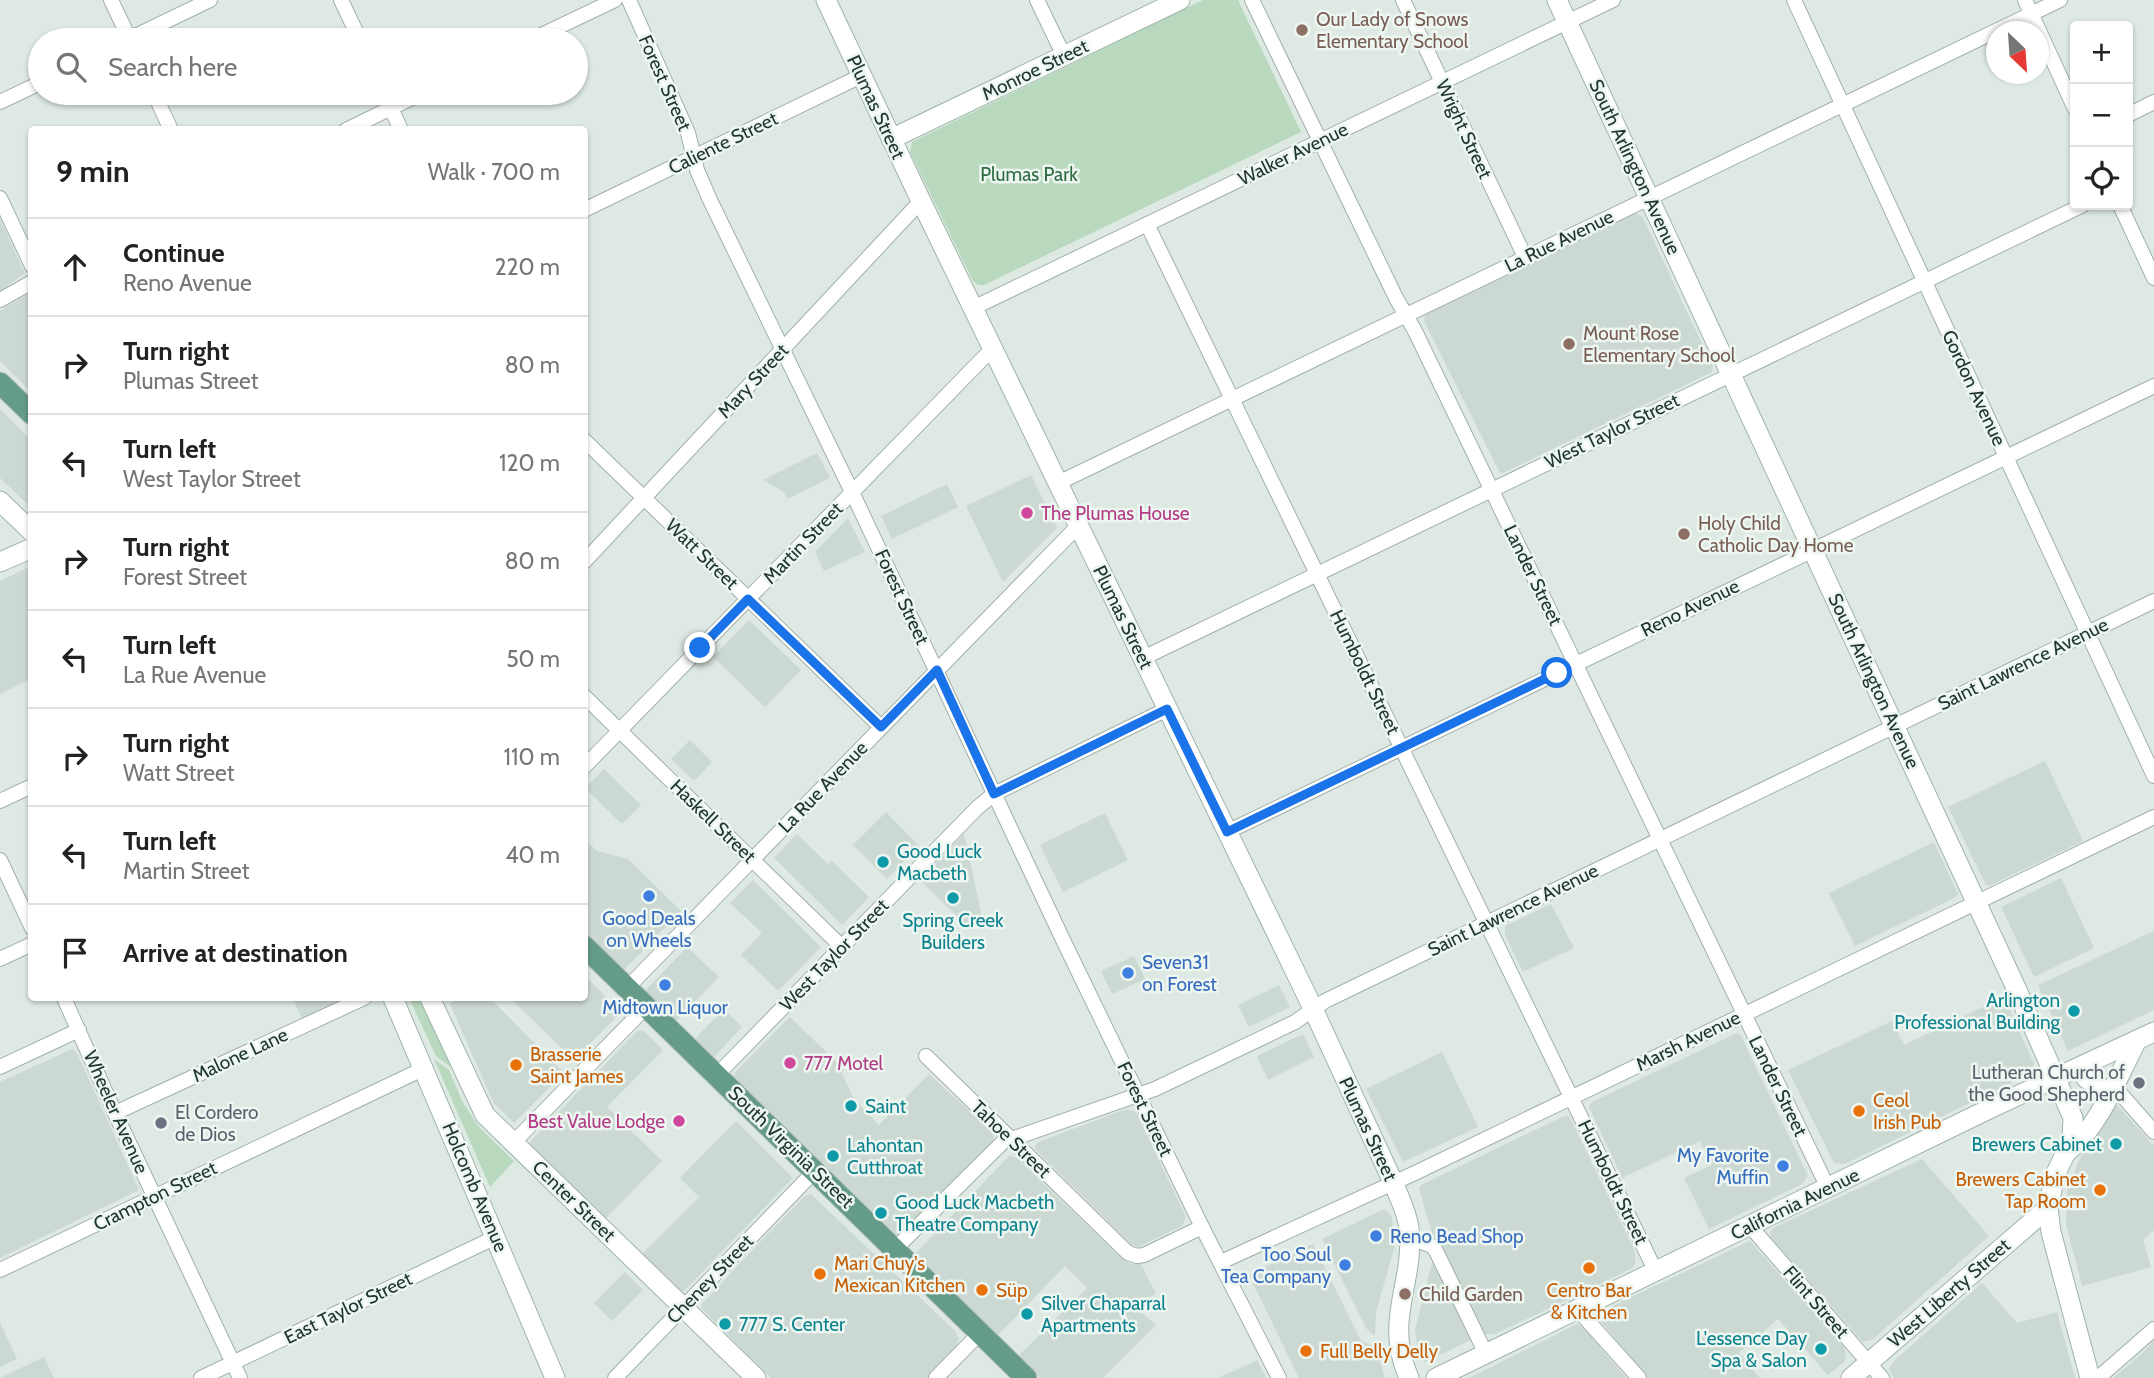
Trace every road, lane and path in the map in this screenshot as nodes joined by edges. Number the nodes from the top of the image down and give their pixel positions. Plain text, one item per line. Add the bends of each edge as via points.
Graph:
1 (111, 0) edge
2 (210, 0) edge
3 (341, 0) edge
4 (615, 0) edge
5 (629, 0) edge
6 (826, 0) edge
7 (1037, 0) edge
8 (1180, 0) edge
9 (1252, 0) edge
10 (1403, 0) edge
11 (1558, 0) edge
12 (1614, 0) edge
13 (1794, 0) edge
14 (2025, 0) edge
15 (2060, 0) edge
16 (2031, 14) junction
17 (1567, 22) junction
18 (124, 28) edge
19 (153, 28) edge
20 (354, 28) edge
21 (556, 28) edge
22 (1064, 56) junction
23 (861, 76) junction
24 (1442, 82) junction
25 (28, 89) edge
26 (2070, 98) edge
27 (0, 102) edge
28 (2154, 102) edge
29 (160, 105) edge
30 (390, 105) edge
31 (397, 105) edge
32 (1842, 105) junction
33 (391, 108) junction
34 (2133, 112) edge
35 (169, 126) edge
36 (354, 126) edge
37 (399, 126) edge
38 (891, 139) junction
39 (1320, 140) junction
40 (694, 157) junction
41 (0, 198) edge
42 (1649, 198) junction
43 (921, 201) junction
44 (588, 208) edge
45 (2073, 210) edge
46 (2123, 210) edge
47 (1147, 224) junction
48 (2149, 253) edge
49 (1525, 257) junction
50 (28, 258) edge
51 (2154, 278) edge
52 (1924, 281) junction
53 (28, 284) edge
54 (0, 300) edge
55 (974, 309) junction
56 (1406, 315) junction
57 (783, 349) junction
58 (992, 349) junction
59 (1731, 373) junction
60 (0, 383) edge
61 (2154, 386) edge
62 (1232, 399) junction
63 (28, 410) edge
64 (588, 444) edge
65 (2006, 457) junction
66 (1058, 483) junction
67 (1491, 489) junction
68 (852, 492) junction
69 (645, 498) junction
70 (0, 501) edge
71 (1078, 526) junction
72 (28, 528) edge
73 (1812, 549) junction
74 (28, 550) edge
75 (588, 558) edge
76 (0, 562) edge
77 (1317, 574) junction
78 (748, 599) junction
79 (2154, 601) edge
80 (2088, 633) junction
81 (1143, 658) junction
82 (1576, 664) junction
83 (937, 670) junction
84 (588, 700) edge
85 (1167, 709) junction
86 (1894, 725) junction
87 (881, 727) junction
88 (621, 731) junction
89 (1402, 748) junction
90 (588, 763) edge
91 (2154, 776) edge
92 (28, 788) edge
93 (994, 794) junction
94 (0, 801) edge
95 (2154, 817) edge
96 (1227, 832) junction
97 (1661, 839) junction
98 (753, 859) junction
99 (0, 860) edge
100 (1976, 902) junction
101 (28, 920) edge
102 (1486, 923) junction
103 (28, 946) edge
104 (842, 947) junction
105 (588, 950) edge
106 (0, 959) edge
107 (588, 967) edge
108 (627, 988) junction
109 (65, 1001) edge
110 (358, 1001) edge
111 (394, 1001) edge
112 (431, 1001) edge
113 (1313, 1009) junction
114 (1744, 1014) junction
115 (638, 1015) junction
116 (79, 1030) junction
117 (2146, 1036) edge
118 (926, 1056) dead end
119 (0, 1067) edge
120 (425, 1068) junction
121 (2078, 1068) junction
122 (708, 1074) junction
123 (2057, 1078) junction
124 (2109, 1093) junction
125 (1138, 1094) junction
126 (1571, 1097) junction
127 (115, 1113) junction
128 (2154, 1132) edge
129 (1010, 1139) junction
130 (513, 1143) junction
131 (2067, 1151) junction
132 (806, 1180) junction
133 (1393, 1182) junction
134 (1828, 1188) junction
135 (155, 1196) junction
136 (2048, 1208) junction
137 (851, 1214) junction
138 (1750, 1226) junction
139 (1202, 1227) junction
140 (496, 1237) junction
141 (1410, 1238) junction
142 (896, 1248) junction
143 (1221, 1262) junction
144 (0, 1270) edge
145 (1656, 1272) junction
146 (683, 1308) junction
147 (1578, 1310) junction
148 (2154, 1329) edge
149 (976, 1336) junction
150 (1486, 1354) junction
151 (232, 1363) junction
152 (1875, 1370) edge
153 (201, 1378) edge
154 (240, 1378) edge
155 (555, 1378) edge
156 (615, 1378) edge
157 (755, 1378) edge
158 (936, 1378) edge
159 (1011, 1378) edge
160 (1026, 1378) edge
161 (1279, 1378) edge
162 (1409, 1378) edge
163 (1436, 1378) edge
164 (1639, 1378) edge
165 (1851, 1378) edge
166 (2090, 1378) edge
167 (2098, 1378) edge

1 - 18 street
2 - 19 street
3 - 20 street
4 - 21 street
5 - 40 street, Forest Street via 676,103
6 - 23 street, Plumas Street
7 - 22 street
8 - 22 street, Monroe Street
9 - 39 street, Lander Street
10 - 24 street, Wright Street
11 - 17 street, South Arlington Avenue
12 - 17 street, Walker Avenue
13 - 32 street, Gordon Avenue
14 - 16 street
15 - 16 street, La Rue Avenue
16 - 26 street
16 - 32 street, La Rue Avenue
17 - 24 street, Walker Avenue
17 - 42 street, South Arlington Avenue
22 - 38 street, Monroe Street
23 - 38 street, Plumas Street
23 - 40 street, Caliente Street
24 - 39 street, Walker Avenue
24 - 49 street, Wright Street
25 - 27 street
28 - 34 street
29 - 35 street
30 - 33 street
31 - 33 street
32 - 42 street, La Rue Avenue
32 - 52 street, Gordon Avenue
33 - 36 street
33 - 37 street
38 - 43 street, Plumas Street
39 - 47 street, Walker Avenue
39 - 56 street, Lander Street
40 - 44 street, Caliente Street
40 - 57 street, Forest Street via 710,200
41 - 50 street
42 - 49 street, La Rue Avenue
42 - 59 street, South Arlington Avenue
43 - 55 street, Plumas Street
43 - 57 street, Mary Street
45 - 52 street, West Taylor Street
46 - 48 street
47 - 55 street, Walker Avenue
47 - 62 street, Humboldt Street
48 - 51 street
49 - 56 street, La Rue Avenue
52 - 59 street, West Taylor Street
52 - 65 street, Gordon Avenue
53 - 54 street
55 - 58 street, Plumas Street
56 - 62 street, La Rue Avenue
56 - 67 street, Lander Street
57 - 68 street, Forest Street
57 - 69 street, Mary Street
58 - 66 street, Plumas Street
58 - 68 street, Martin Street
59 - 67 street, West Taylor Street
59 - 73 street, South Arlington Avenue
60 - 63 main road
61 - 65 street, Reno Avenue
62 - 66 street, La Rue Avenue
62 - 77 street, Humboldt Street
64 - 69 street, Watt Street
65 - 73 street, Reno Avenue
65 - 80 street, Gordon Avenue
66 - 71 street, Plumas Street
67 - 77 street, West Taylor Street
67 - 82 street, Lander Street
68 - 78 street, Martin Street
68 - 83 street, Forest Street
69 - 75 street, Mary Street
69 - 78 street, Watt Street
70 - 72 street
71 - 81 street, Plumas Street
71 - 83 street, La Rue Avenue
73 - 82 street, Reno Avenue
73 - 86 street, South Arlington Avenue
74 - 76 street
77 - 81 street, West Taylor Street
77 - 89 street, Humboldt Street
78 - 87 street, Watt Street
78 - 88 street, Martin Street
79 - 80 street, Saint Lawrence Avenue
80 - 86 street, Saint Lawrence Avenue
80 - 91 street, Gordon Avenue
81 - 85 street, Plumas Street
82 - 89 street, Reno Avenue
82 - 97 street, Lander Street
83 - 87 street, La Rue Avenue
83 - 93 street, Forest Street
84 - 88 street, Haskell Street
85 - 93 street, West Taylor Street
85 - 96 street, Plumas Street
86 - 97 street, Saint Lawrence Avenue
86 - 100 street, South Arlington Avenue
87 - 98 street, La Rue Avenue
88 - 90 street, Martin Street
88 - 98 street, Haskell Street
89 - 96 street, Reno Avenue
89 - 102 street, Humboldt Street
92 - 94 street
93 - 104 street, West Taylor Street
93 - 125 street, Forest Street
95 - 100 street, Marsh Avenue
96 - 113 street, Plumas Street
97 - 102 street, Saint Lawrence Avenue
97 - 114 street, Lander Street
98 - 104 street, Haskell Street
98 - 108 street, La Rue Avenue
99 - 101 street
100 - 114 street, Marsh Avenue
100 - 123 street, South Arlington Avenue
102 - 113 street, Saint Lawrence Avenue
102 - 126 street, Humboldt Street
103 - 106 street
104 - 122 street, West Taylor Street
105 - 108 main road, South Virginia Street
107 - 115 main road, South Virginia Street
108 - 122 main road, South Virginia Street
109 - 116 street, Wheeler Avenue
110 - 127 street, Malone Lane
111 - 120 street, Holcomb Avenue
112 - 130 street, Center Street via 480,1106
113 - 125 street, Saint Lawrence Avenue
113 - 133 street, Plumas Street
114 - 126 street, Marsh Avenue
114 - 134 street, Lander Street
115 - 122 main road, South Virginia Street
115 - 130 street
116 - 119 street
116 - 127 street, Wheeler Avenue
117 - 121 street, California Avenue
117 - 124 street
118 - 129 street, Tahoe Street
120 - 135 street, Crampton Street
120 - 140 street, Holcomb Avenue
121 - 123 street, California Avenue
121 - 124 street
122 - 132 main road, South Virginia Street
122 - 137 main road, South Virginia Street
123 - 131 street, South Arlington Avenue via 2073,1118
123 - 134 street, California Avenue
124 - 128 street via 2119,1092
124 - 131 street via 2087,1133
125 - 129 street, Saint Lawrence Avenue
125 - 139 street, Forest Street
126 - 133 street, Marsh Avenue
126 - 145 street, Humboldt Street
127 - 135 street, Wheeler Avenue
129 - 139 street, Tahoe Street via 1131,1254 1144,1255
129 - 142 street, Saint Lawrence Avenue
130 - 146 street, Center Street
131 - 136 street, South Arlington Avenue
132 - 137 main road, South Virginia Street via 815,1179
132 - 146 street, Cheney Street
133 - 141 street, Plumas Street
133 - 143 street, Marsh Avenue
134 - 138 street, California Avenue
135 - 144 street, Crampton Street
135 - 151 street, Wheeler Avenue
136 - 152 street, West Liberty Street
136 - 166 street, South Arlington Avenue
137 - 142 main road, South Virginia Street
137 - 149 main road, South Virginia Street
138 - 145 street, California Avenue
138 - 152 street, Flint Street
139 - 143 street, Forest Street
140 - 151 street, East Taylor Street
140 - 155 street, Holcomb Avenue
141 - 150 street via 1436,1251
141 - 162 street, Plumas Street via 1397,1331
142 - 149 main road, South Virginia Street
143 - 161 street, Forest Street
145 - 147 street, California Avenue
146 - 156 street, Cheney Street
146 - 157 street, Center Street
147 - 150 street, California Avenue
147 - 164 street
148 - 167 street
149 - 158 street
149 - 159 main road, South Virginia Street
149 - 160 main road, South Virginia Street
150 - 163 street, California Avenue
151 - 153 street, East Taylor Street
151 - 154 street, Wheeler Avenue
152 - 165 street, West Liberty Street

